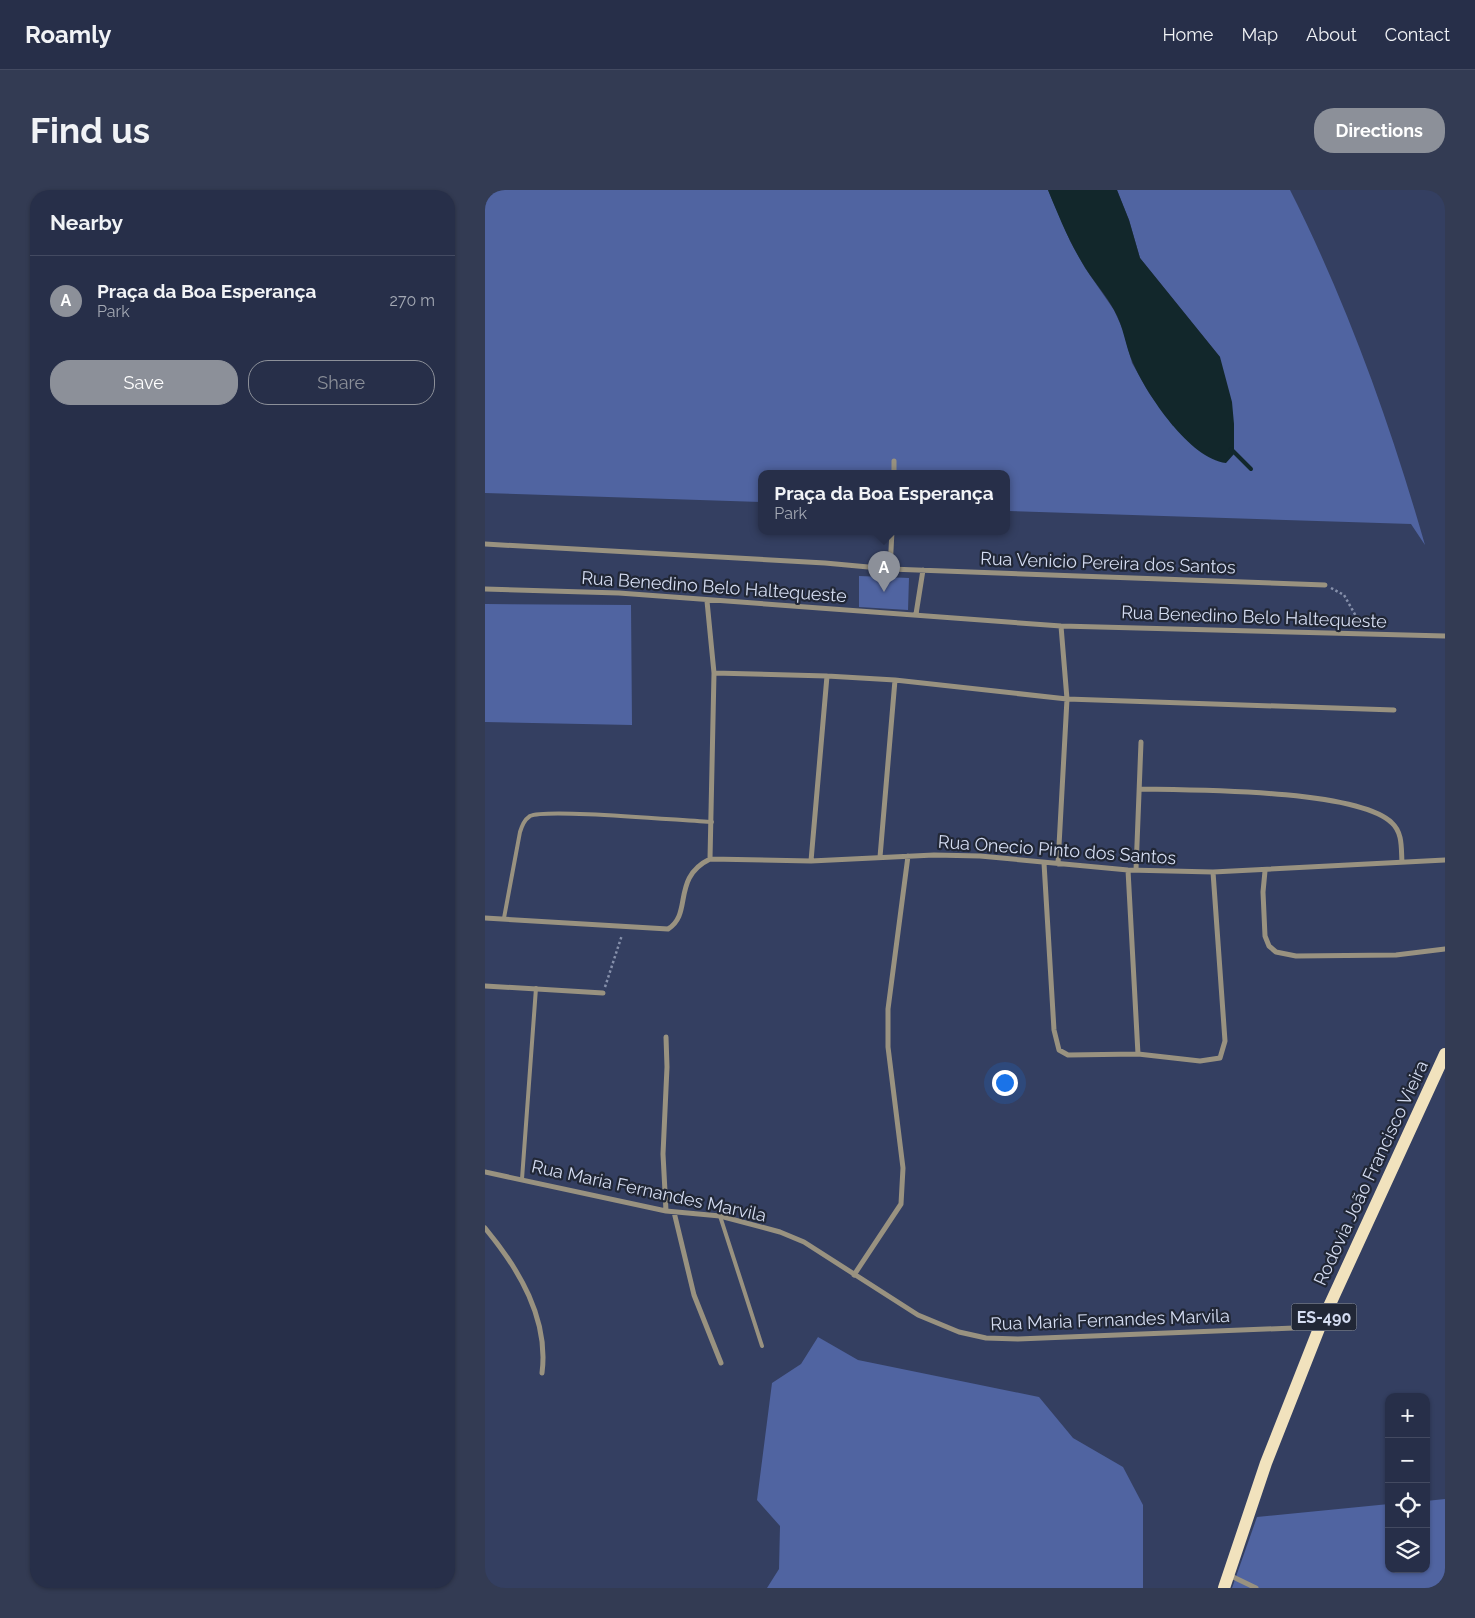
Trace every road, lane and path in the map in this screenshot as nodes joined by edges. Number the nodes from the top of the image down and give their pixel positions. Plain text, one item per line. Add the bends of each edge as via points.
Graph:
1 (894, 461) dead end
2 (894, 470) edge
3 (892, 535) edge
4 (485, 544) edge
5 (890, 569) junction
6 (923, 570) junction
7 (1325, 585) joint
8 (485, 589) edge
9 (707, 601) junction
10 (916, 614) junction
11 (1061, 626) junction
12 (1364, 634) junction
13 (1445, 636) edge
14 (714, 673) junction
15 (827, 676) junction
16 (895, 680) junction
17 (1067, 699) junction
18 (1394, 710) dead end
19 (1141, 742) dead end
20 (1140, 789) junction
21 (712, 822) junction
22 (908, 856) junction
23 (880, 857) junction
24 (710, 859) junction
25 (1445, 860) edge
26 (811, 861) junction
27 (1402, 862) junction
28 (1044, 863) junction
29 (1058, 864) junction
30 (1128, 870) junction
31 (1136, 870) junction
32 (1265, 871) junction
33 (1213, 872) junction
34 (485, 918) edge
35 (504, 918) junction
36 (625, 926) junction
37 (1445, 949) edge
38 (485, 986) edge
39 (536, 988) junction
40 (603, 993) joint
41 (666, 1037) dead end
42 (1138, 1054) junction
43 (1445, 1054) edge
44 (485, 1172) edge
45 (523, 1179) junction
46 (666, 1211) junction
47 (674, 1212) junction
48 (720, 1216) junction
49 (485, 1228) edge
50 (855, 1275) junction
51 (1320, 1326) junction
52 (762, 1346) dead end
53 (721, 1363) dead end
54 (541, 1373) dead end
55 (1228, 1574) junction
56 (1224, 1588) edge
57 (1256, 1588) edge

1 - 2 street
3 - 5 street
4 - 5 street, Rua Venicio Pereira dos Santos
5 - 6 street, Rua Venicio Pereira dos Santos
6 - 7 street, Rua Venicio Pereira dos Santos
6 - 10 street
7 - 12 path via 1344,595 1358,616
8 - 9 street, Rua Benedino Belo Haltequeste via 586,591
9 - 10 street, Rua Benedino Belo Haltequeste
9 - 14 street
10 - 11 street, Rua Benedino Belo Haltequeste
11 - 12 street, Rua Benedino Belo Haltequeste
11 - 17 street
12 - 13 street, Rua Benedino Belo Haltequeste
14 - 15 street
14 - 21 street
15 - 16 street
15 - 26 street
16 - 17 street
16 - 23 street
17 - 18 street
17 - 29 street
19 - 20 street
20 - 27 street via 1263,793 1358,807 1392,822 1400,838
20 - 31 street
21 - 24 street
21 - 35 lane via 554,814 530,816 519,832
22 - 23 street, Rua Onecio Pinto dos Santos
22 - 28 street, Rua Onecio Pinto dos Santos via 980,856
22 - 50 street via 888,1008 888,1047 903,1189 901,1204 894,1217
23 - 26 street, Rua Onecio Pinto dos Santos
24 - 26 street, Rua Onecio Pinto dos Santos
24 - 36 street via 691,872 675,924 658,930
25 - 27 street, Rua Onecio Pinto dos Santos
27 - 32 street, Rua Onecio Pinto dos Santos
28 - 29 street, Rua Onecio Pinto dos Santos
28 - 42 street via 1054,1030 1059,1050 1068,1055
29 - 30 street, Rua Onecio Pinto dos Santos
30 - 31 street, Rua Onecio Pinto dos Santos
30 - 42 street
31 - 33 street, Rua Onecio Pinto dos Santos
32 - 33 street, Rua Onecio Pinto dos Santos
32 - 37 street via 1265,936 1276,952 1295,956 1396,955
33 - 42 street via 1225,1041 1223,1051 1220,1058 1200,1061
34 - 35 street
35 - 36 street
36 - 40 path
38 - 39 street
39 - 40 street
39 - 45 lane
41 - 46 street via 663,1154
43 - 51 main road, Rodovia João Francisco Vieira / ES-490
44 - 45 street, Rua Maria Fernandes Marvila
45 - 46 street, Rua Maria Fernandes Marvila
46 - 47 street, Rua Maria Fernandes Marvila
47 - 48 street, Rua Maria Fernandes Marvila
47 - 53 street via 694,1295
48 - 50 street, Rua Maria Fernandes Marvila via 804,1242
48 - 52 lane
49 - 54 street via 513,1268 536,1314 543,1343
50 - 51 street, Rua Maria Fernandes Marvila via 918,1315 959,1332 986,1338
51 - 55 main road, Rodovia João Francisco Vieira / ES-490 via 1266,1463
55 - 56 main road, Rodovia João Francisco Vieira / ES-490
55 - 57 street

